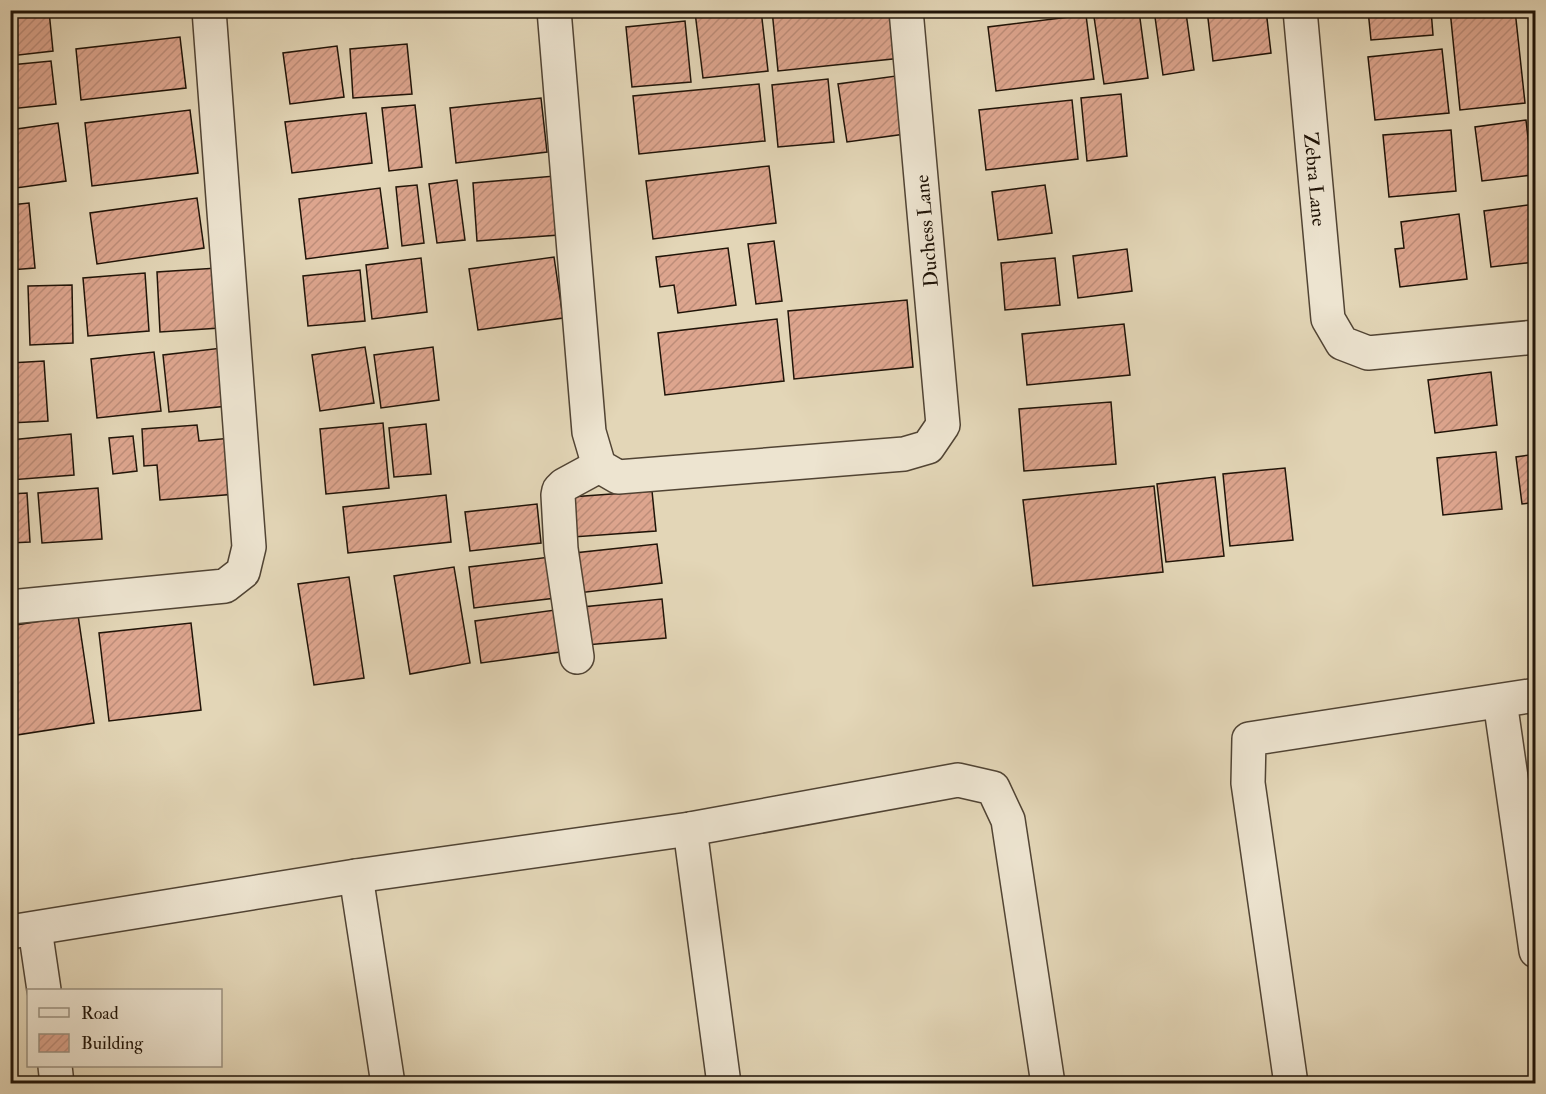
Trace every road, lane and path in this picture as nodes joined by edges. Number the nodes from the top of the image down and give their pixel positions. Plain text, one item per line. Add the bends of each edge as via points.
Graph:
1 (209, 10) edge
2 (554, 10) edge
3 (906, 10) edge
4 (1300, 10) edge
5 (1536, 338) edge
6 (599, 466) junction
7 (10, 607) edge
8 (577, 657) dead end
9 (1536, 696) edge
10 (1500, 701) junction
11 (690, 829) junction
12 (356, 876) junction
13 (23, 931) edge
14 (1536, 951) edge
15 (44, 989) edge
16 (55, 1067) edge
17 (57, 1083) edge
18 (388, 1083) edge
19 (724, 1083) edge
20 (1048, 1083) edge
21 (1291, 1083) edge

1 - 7 street via 249,547 243,572 225,586
2 - 6 street via 589,432
3 - 6 street, Duchess Lane via 943,425 928,447 904,454 618,477
4 - 5 street, Zebra Lane via 1328,319 1342,343 1368,353
6 - 8 street via 564,485 558,495 561,549
9 - 10 street
10 - 14 street
10 - 21 street via 1249,740 1248,783
11 - 12 street
11 - 19 street
11 - 20 street via 958,780 993,788 1008,820
12 - 13 street
12 - 18 street
13 - 15 street
16 - 17 street

